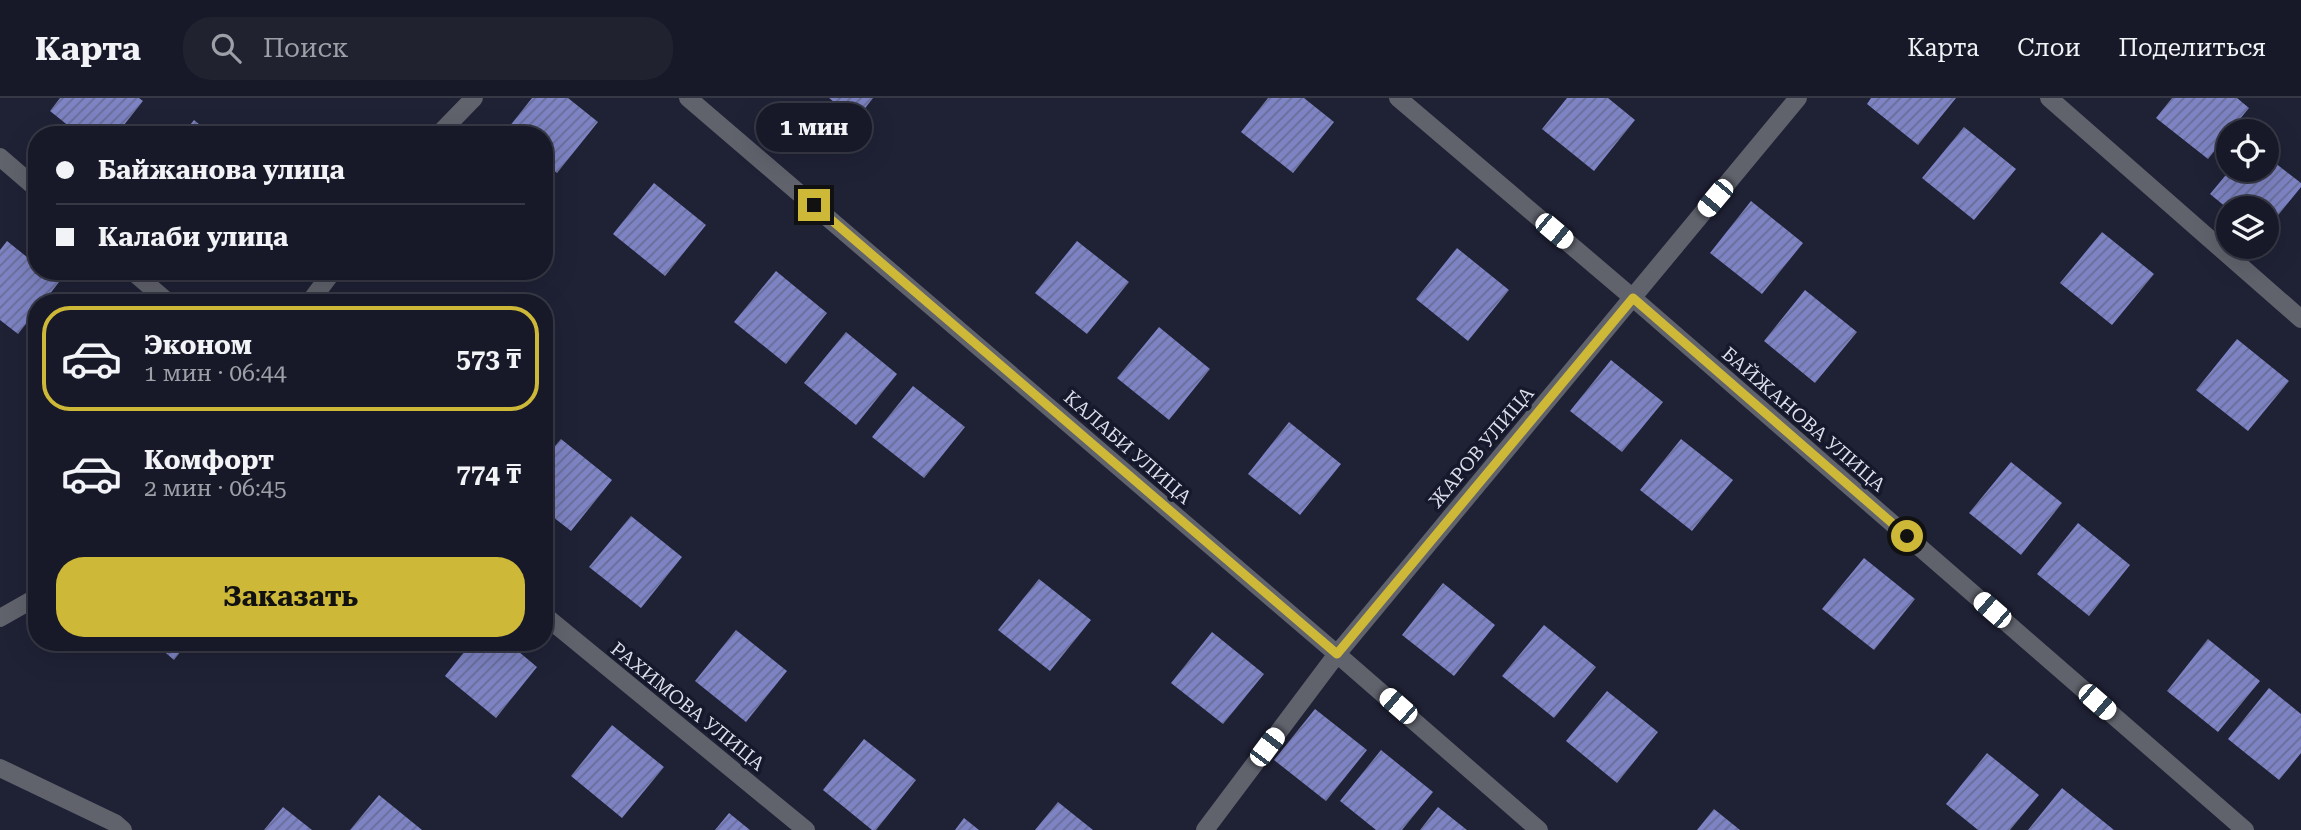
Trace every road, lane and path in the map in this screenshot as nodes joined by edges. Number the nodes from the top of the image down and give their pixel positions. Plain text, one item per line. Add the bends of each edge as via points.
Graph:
1 (474, 98) edge
2 (688, 98) edge
3 (1398, 98) edge
4 (1798, 98) edge
5 (2049, 98) edge
6 (447, 126) edge
7 (0, 157) edge
8 (28, 181) edge
9 (142, 280) edge
10 (159, 294) edge
11 (1633, 298) junction
12 (2301, 319) edge
13 (28, 602) edge
14 (0, 618) edge
15 (553, 622) edge
16 (1337, 654) junction
17 (0, 768) edge
18 (124, 830) edge
19 (806, 830) edge
20 (1205, 830) edge
21 (1539, 830) edge
22 (2245, 830) edge

1 - 6 street
2 - 16 street, КАЛАБИ УЛИЦА
3 - 11 street, БАЙЖАНОВА УЛИЦА
4 - 11 street, ЖАРОВ УЛИЦА
5 - 12 street
7 - 8 street
9 - 10 street
11 - 16 street, ЖАРОВ УЛИЦА
11 - 22 street, БАЙЖАНОВА УЛИЦА
13 - 14 street
15 - 19 street, РАХИМОВА УЛИЦА
16 - 20 street, ЖАРОВ УЛИЦА
16 - 21 street, КАЛАБИ УЛИЦА
17 - 18 street

